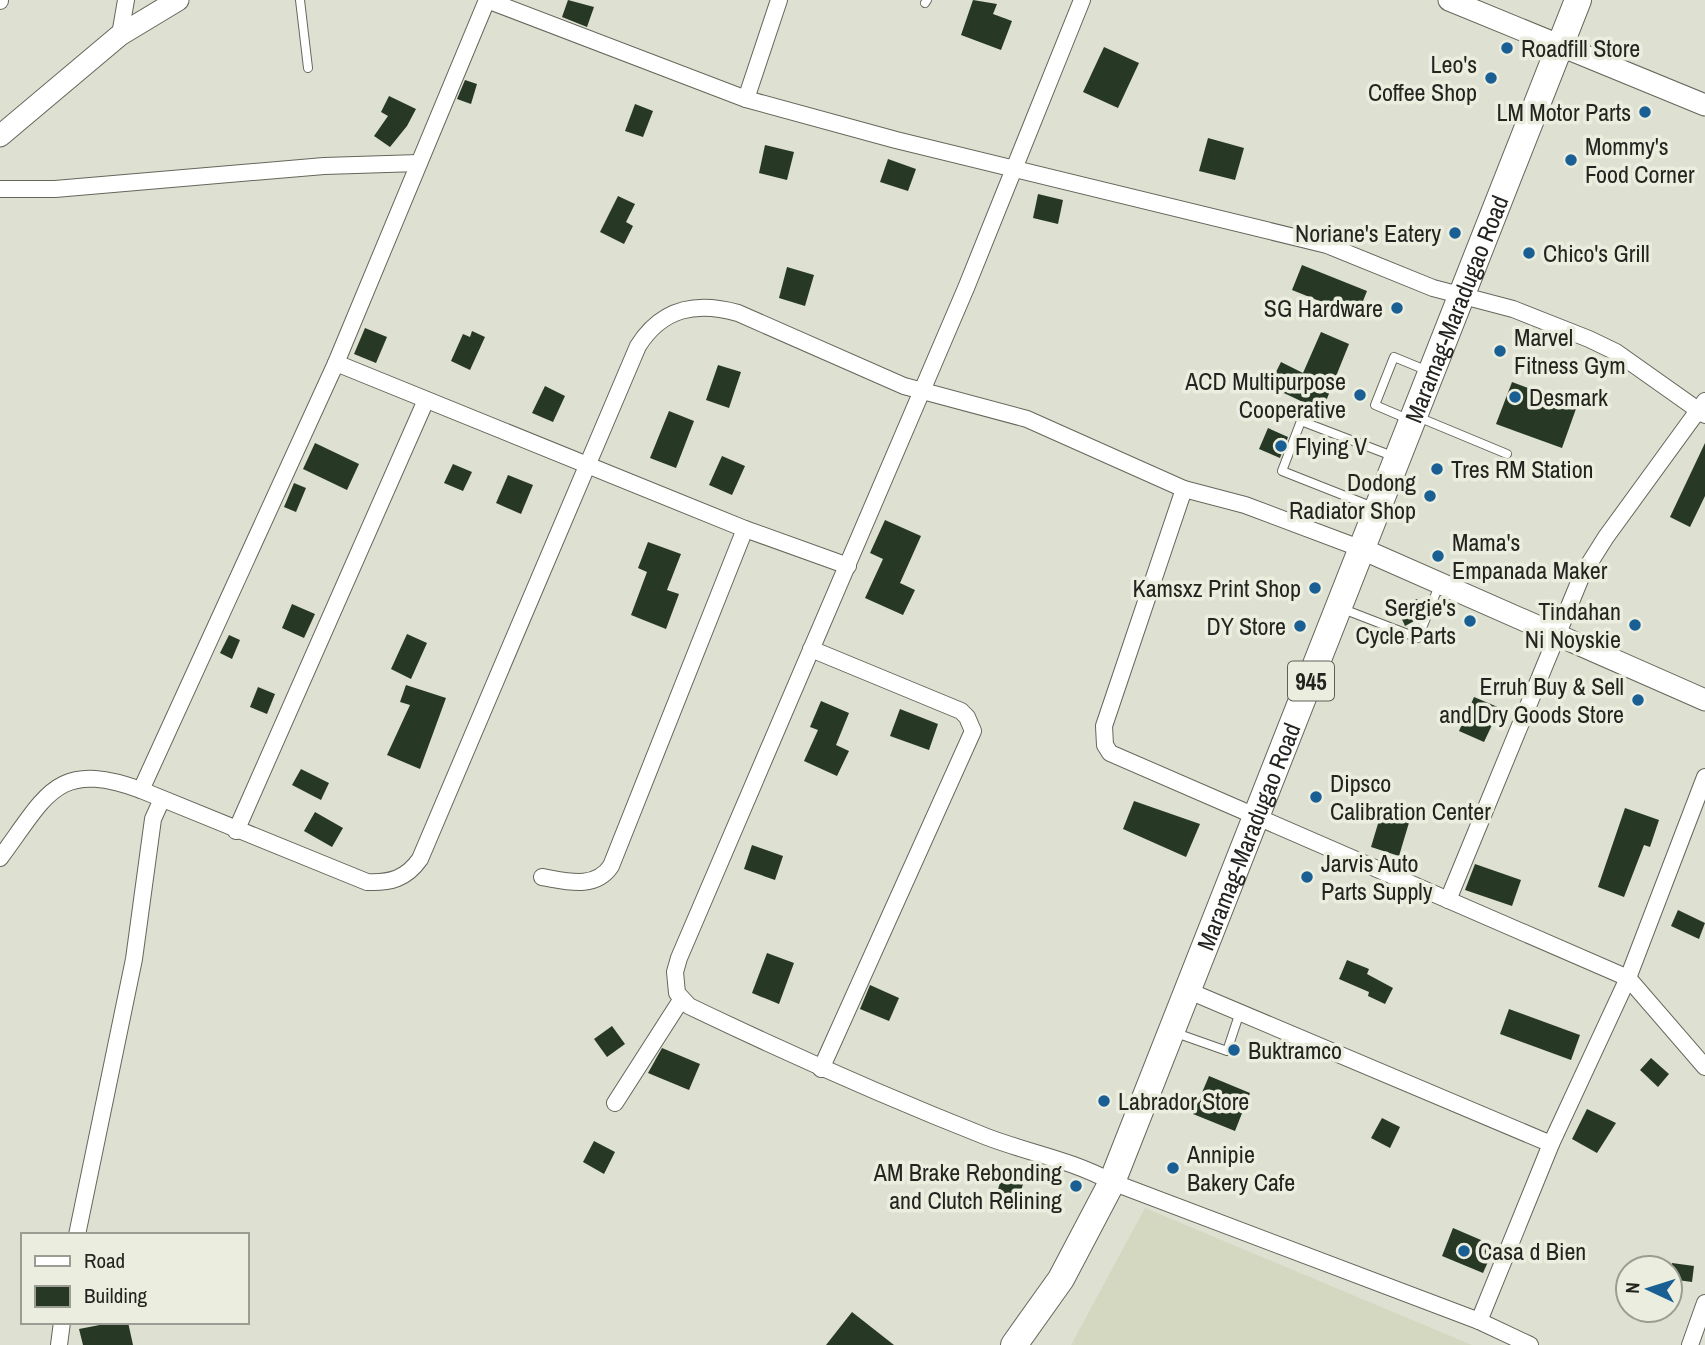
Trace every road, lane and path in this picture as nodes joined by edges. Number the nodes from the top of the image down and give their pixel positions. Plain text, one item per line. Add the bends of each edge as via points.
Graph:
1 (126, 0) edge
2 (178, 0) edge
3 (300, 0) edge
4 (487, 0) edge
5 (779, 0) edge
6 (1082, 0) edge
7 (1449, 0) edge
8 (1577, 0) edge
9 (120, 34) junction
10 (1559, 47) junction
11 (308, 68) dead end
12 (746, 99) junction
13 (1705, 105) edge
14 (0, 136) edge
15 (419, 163) junction
16 (1016, 167) junction
17 (0, 189) edge
18 (1462, 296) junction
19 (336, 363) junction
20 (1432, 372) junction
21 (922, 392) junction
22 (426, 400) junction
23 (1703, 408) edge
24 (1414, 418) junction
25 (1507, 454) dead end
26 (1398, 458) junction
27 (586, 466) junction
28 (1184, 489) junction
29 (1378, 509) junction
30 (745, 529) junction
31 (1362, 550) junction
32 (848, 566) junction
33 (1440, 583) junction
34 (1340, 608) junction
35 (1557, 634) junction
36 (811, 649) junction
37 (1705, 700) edge
38 (1705, 777) edge
39 (141, 790) junction
40 (162, 799) junction
41 (1258, 817) junction
42 (236, 831) junction
43 (0, 858) edge
44 (542, 877) dead end
45 (1448, 900) junction
46 (1628, 978) junction
47 (1189, 991) junction
48 (681, 1000) junction
49 (1241, 1012) junction
50 (1173, 1031) junction
51 (1705, 1068) edge
52 (821, 1069) junction
53 (615, 1103) dead end
54 (1550, 1144) junction
55 (1112, 1182) junction
56 (77, 1233) edge
57 (1705, 1303) edge
58 (1479, 1321) junction
59 (62, 1324) edge
60 (59, 1345) edge
61 (1014, 1345) edge
62 (1530, 1345) edge
63 (1690, 1345) edge

1 - 9 street
2 - 9 street
3 - 11 lane
4 - 12 street
4 - 15 street
5 - 12 street
6 - 16 street
7 - 10 street
8 - 10 main road, Maramag-Maradugao Road / 945
9 - 14 street
10 - 13 street
10 - 18 main road, Maramag-Maradugao Road / 945
12 - 16 street
15 - 17 street
15 - 19 street
16 - 18 street via 1326,245
16 - 21 street
18 - 20 main road, Maramag-Maradugao Road / 945
18 - 23 street via 1513,309 1589,339
19 - 22 street
19 - 39 street
20 - 24 main road, Maramag-Maradugao Road / 945
20 - 24 lane via 1394,357 1375,405
21 - 27 street via 738,313 687,307 666,316 642,339
21 - 28 street via 1027,419
21 - 32 street
22 - 27 street
22 - 42 street
23 - 35 street via 1593,556
24 - 25 lane
24 - 26 main road, Maramag-Maradugao Road / 945
26 - 29 main road, Maramag-Maradugao Road / 945
26 - 29 lane via 1301,421 1282,471
27 - 30 street
27 - 42 street via 412,871 397,880 367,882
28 - 31 street via 1245,505
28 - 41 street via 1104,726 1105,746 1117,758
29 - 31 main road, Maramag-Maradugao Road / 945
30 - 32 street
30 - 44 street via 611,866 604,876 584,882
31 - 33 street
31 - 34 main road, Maramag-Maradugao Road / 945
32 - 36 street
33 - 34 lane via 1418,638
33 - 35 street
34 - 41 main road, Maramag-Maradugao Road / 945
35 - 37 street
35 - 45 street
36 - 48 street via 679,958 675,983
36 - 52 street via 961,711 972,731
38 - 46 street
39 - 40 street
39 - 43 street via 109,778 76,778 61,785
40 - 42 street
40 - 56 street via 151,830 134,960
41 - 45 street
41 - 47 main road, Maramag-Maradugao Road / 945
45 - 46 street
46 - 51 street
46 - 54 street
47 - 49 street
47 - 50 main road, Maramag-Maradugao Road / 945
48 - 52 street
48 - 53 street
49 - 50 lane via 1227,1051
49 - 54 street
50 - 55 main road, Maramag-Maradugao Road / 945
52 - 55 street via 988,1138 1072,1162
54 - 58 street
55 - 58 street
55 - 61 main road, Maramag-Maradugao Road / 945 via 1061,1279
57 - 63 street
58 - 62 street
59 - 60 street

